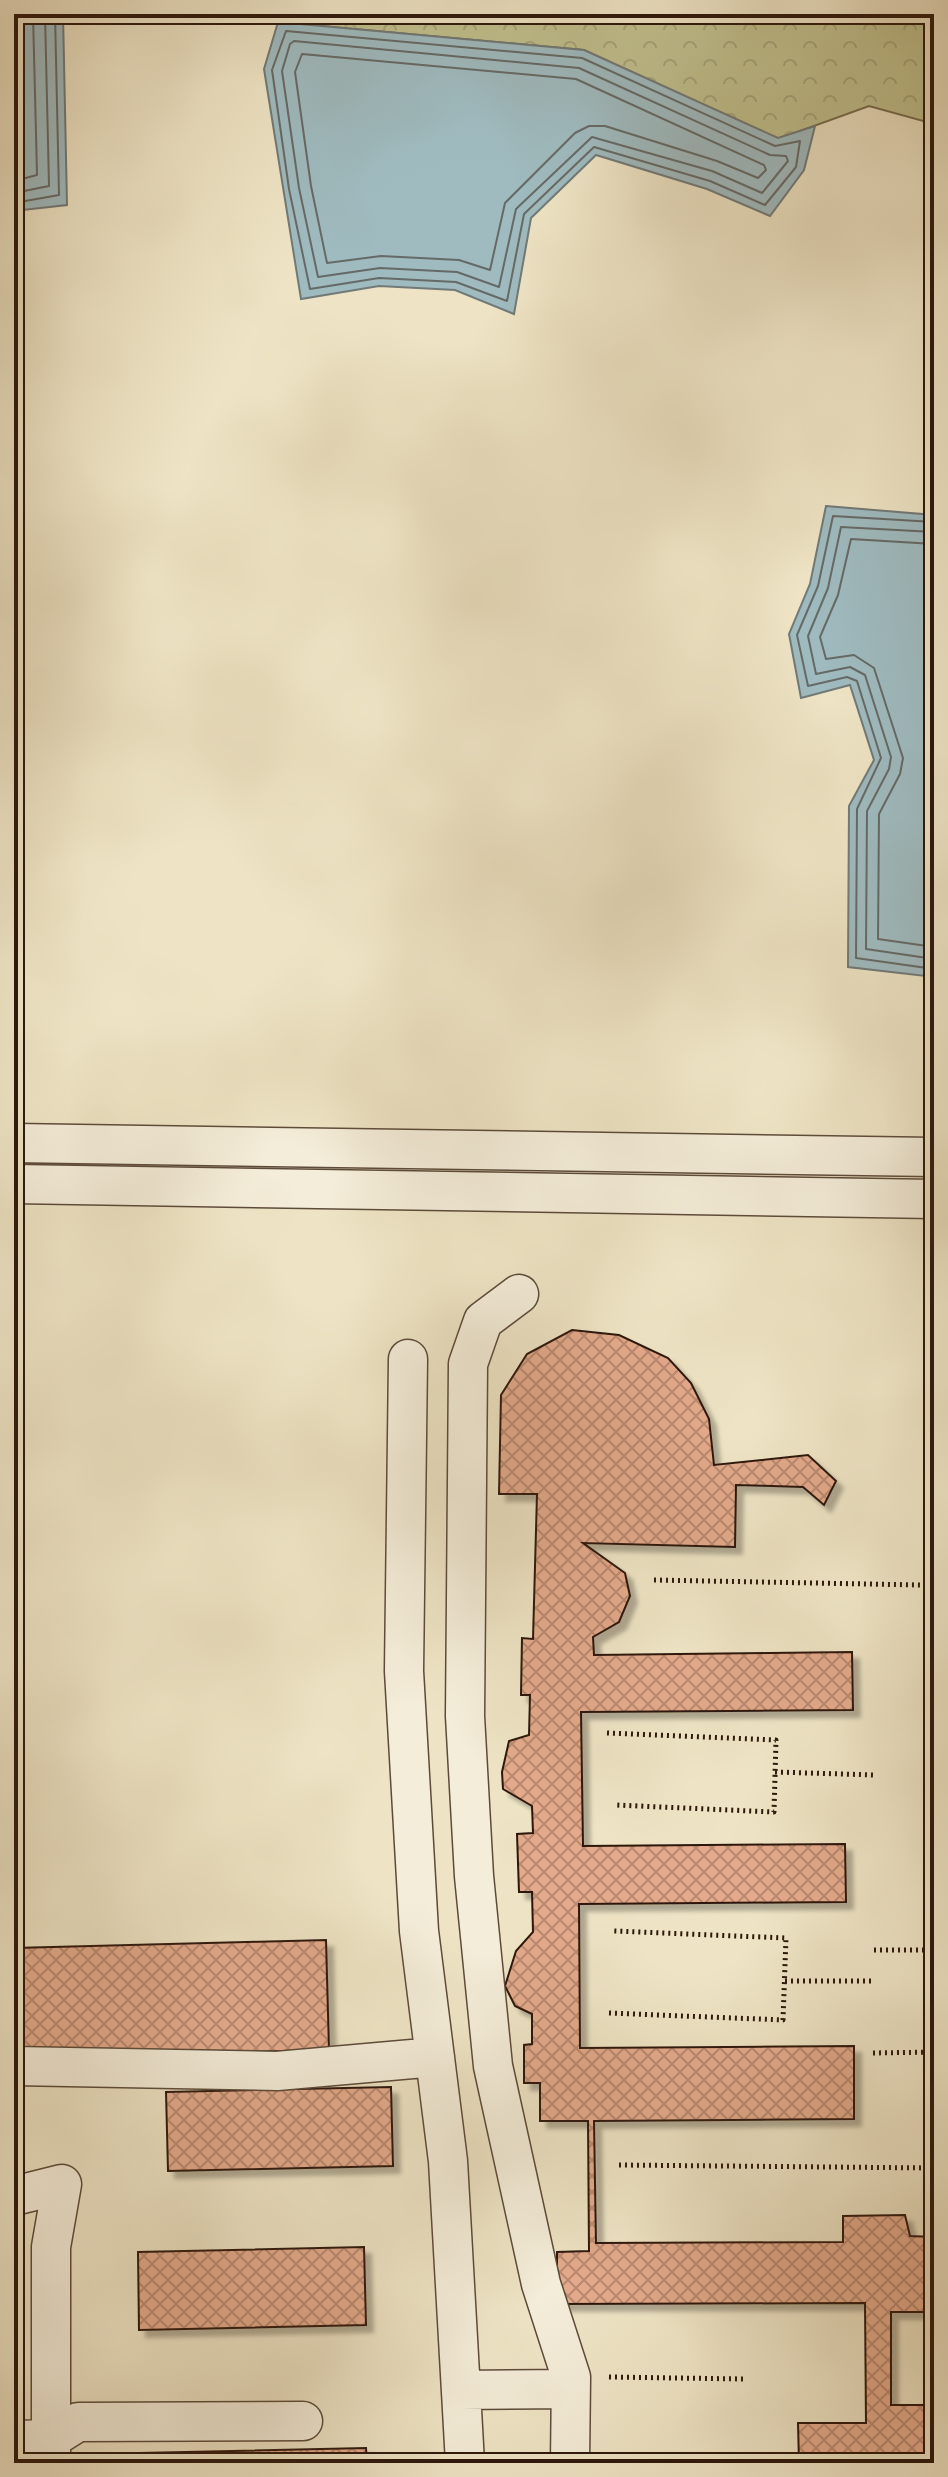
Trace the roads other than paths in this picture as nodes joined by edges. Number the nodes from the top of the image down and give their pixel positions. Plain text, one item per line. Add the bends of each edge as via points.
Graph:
1 (14, 1143) edge
2 (934, 1157) edge
3 (14, 1184) edge
4 (934, 1199) edge
5 (519, 1294) dead end
6 (408, 1359) dead end
7 (473, 1863) junction
8 (416, 1869) junction
9 (435, 2057) junction
10 (14, 2066) edge
11 (14, 2196) edge
12 (571, 2383) junction
13 (461, 2390) junction
14 (303, 2421) dead end
15 (38, 2447) edge
16 (465, 2463) edge
17 (570, 2463) edge

1 - 2 street
3 - 4 street
5 - 7 street via 483,1321 468,1364 465,1716
6 - 8 street via 404,1671
7 - 8 street
7 - 12 street via 493,2066 541,2284
8 - 9 street
9 - 10 street via 277,2071
9 - 13 street via 448,2161
11 - 15 street via 62,2184 51,2247
12 - 13 street
12 - 17 street
13 - 16 street
14 - 15 street via 78,2422

